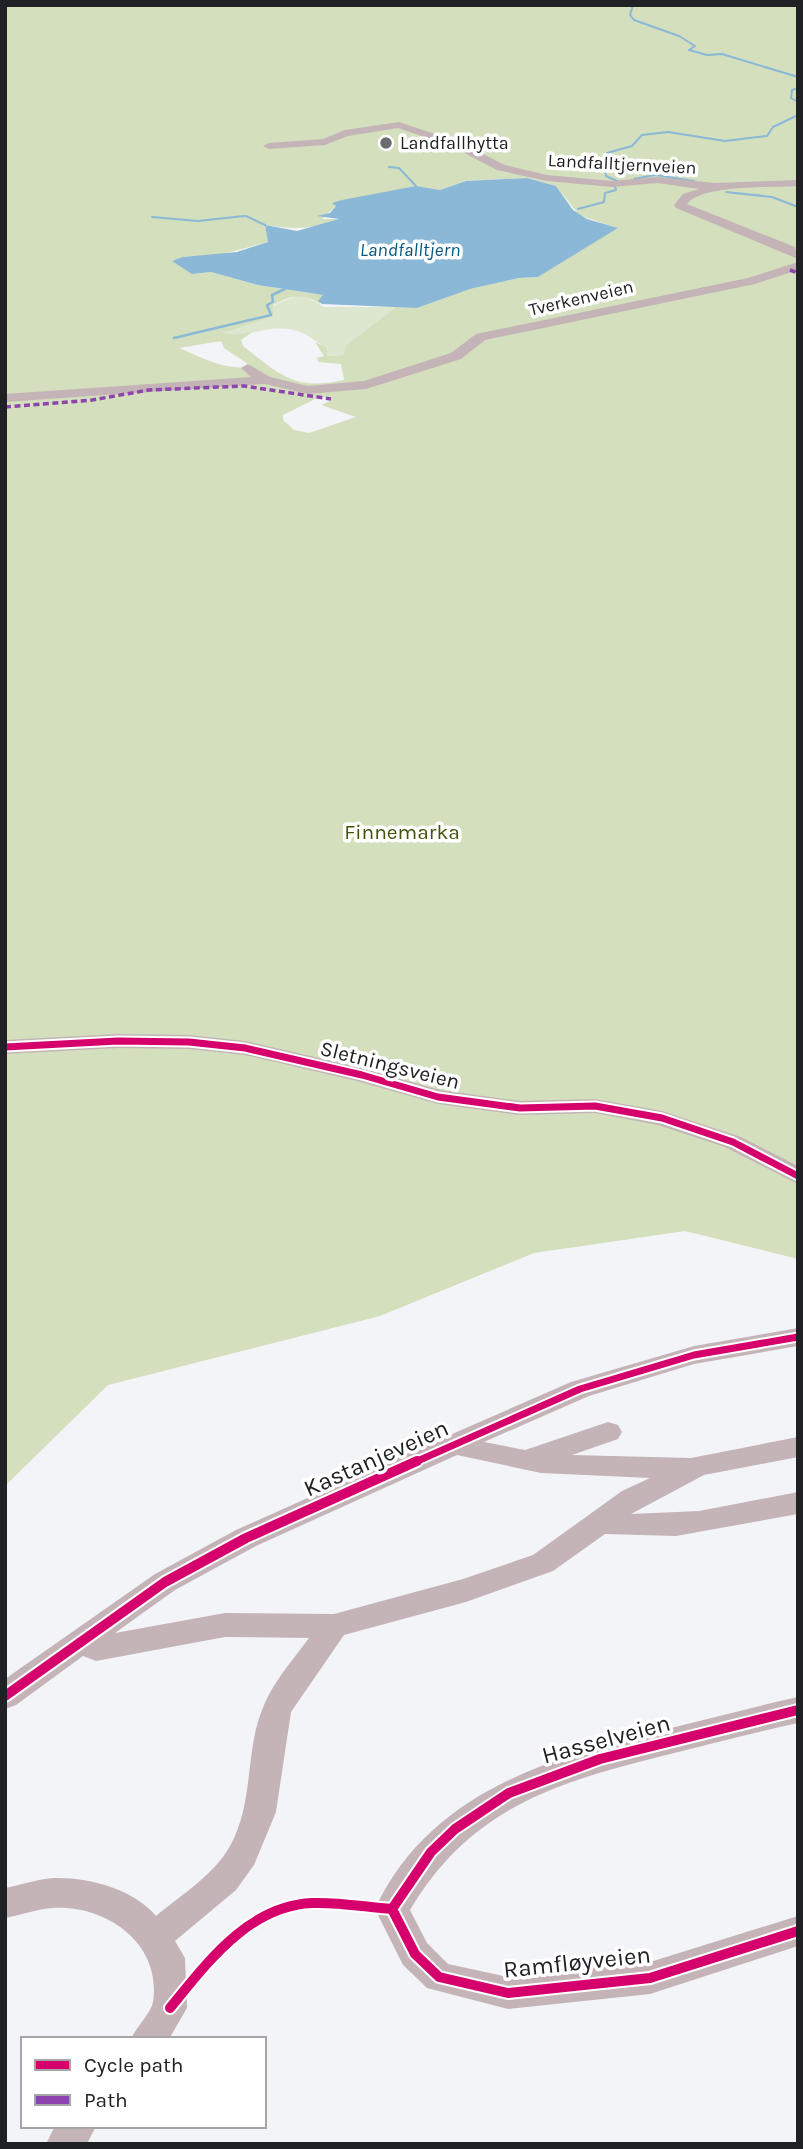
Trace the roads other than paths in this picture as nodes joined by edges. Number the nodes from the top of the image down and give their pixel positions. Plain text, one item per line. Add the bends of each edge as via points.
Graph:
1 (269, 146) dead end
2 (798, 183) edge
3 (715, 187) junction
4 (798, 255) edge
5 (798, 266) edge
6 (248, 368) dead end
7 (265, 380) junction
8 (5, 384) edge
9 (28, 397) junction
10 (5, 398) edge
11 (5, 1047) edge
12 (798, 1176) edge
13 (798, 1337) edge
14 (608, 1432) dead end
15 (455, 1444) junction
16 (798, 1447) edge
17 (525, 1461) junction
18 (698, 1466) junction
19 (798, 1503) edge
20 (599, 1522) junction
21 (334, 1626) junction
22 (80, 1640) junction
23 (5, 1696) edge
24 (798, 1710) edge
25 (5, 1902) edge
26 (392, 1909) joint
27 (798, 1931) edge
28 (155, 1937) junction
29 (149, 2037) edge
30 (76, 2128) edge
31 (64, 2144) edge

1 - 3 street, Landfalltjernveien via 331,141 345,132 407,125 501,168 528,175 612,184 657,180
2 - 3 street, Landfalltjernveien
3 - 4 street via 687,195 680,205
5 - 7 street, Tverkenveien via 750,281 481,337 456,356 380,382 315,391
6 - 7 street
7 - 9 street, Tverkenveien
8 - 9 street
9 - 10 street, Tverkenveien
11 - 12 street, Sletningsveien via 118,1041 245,1048 439,1097 520,1108 595,1106 662,1118 733,1142
13 - 15 street, Kastanjeveien via 694,1355 580,1390
14 - 17 street
15 - 17 street
15 - 22 street, Kastanjeveien via 246,1538 165,1582
16 - 18 street
17 - 18 street via 586,1468
18 - 20 street via 632,1499
19 - 20 street via 691,1526
20 - 21 street via 543,1563 479,1586
21 - 22 street via 225,1625 96,1649
21 - 28 street via 276,1712 260,1812 243,1855 224,1880
22 - 23 street, Kastanjeveien
24 - 26 street, Hasselveien via 589,1760 540,1777 467,1819 430,1852
25 - 28 street via 54,1893 103,1899 138,1919
26 - 27 street, Ramfløyveien via 415,1954 439,1977 508,1993 650,1978
28 - 29 street via 168,1958 170,2008
30 - 31 street

